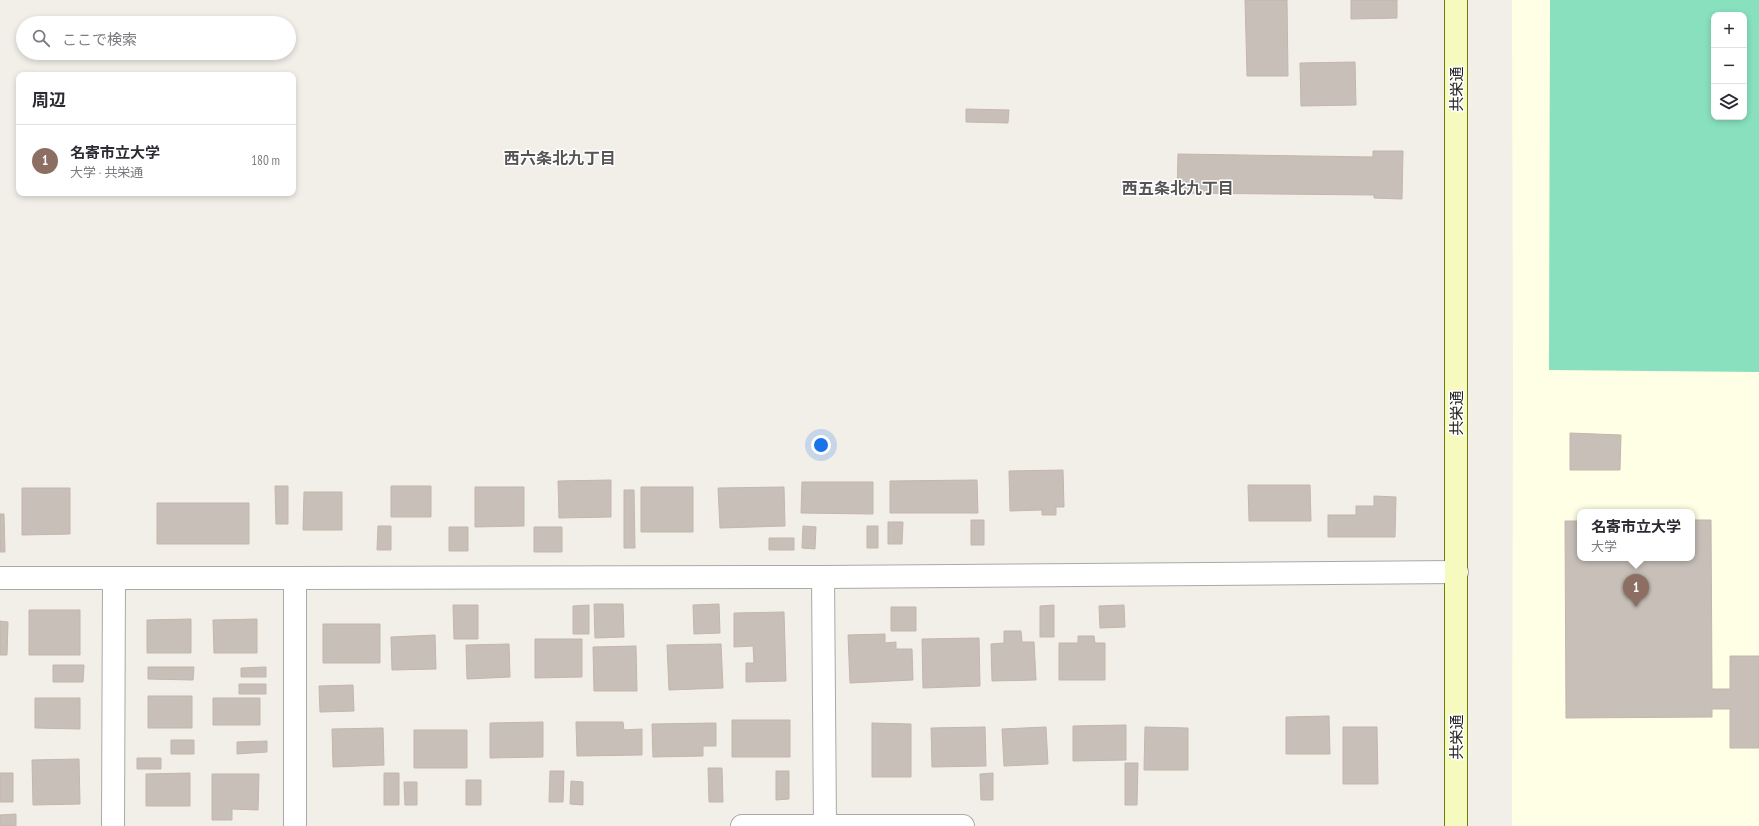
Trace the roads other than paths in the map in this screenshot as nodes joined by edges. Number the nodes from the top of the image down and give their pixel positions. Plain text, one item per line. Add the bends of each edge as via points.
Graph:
1 (1456, 0) edge
2 (1457, 572) junction
3 (823, 577) junction
4 (0, 578) edge
5 (114, 578) junction
6 (295, 578) junction
7 (113, 826) edge
8 (295, 826) edge
9 (742, 826) edge
10 (825, 826) edge
11 (963, 826) edge
12 (1456, 826) edge

1 - 2 main road, 共栄通
2 - 3 street
2 - 12 main road, 共栄通
3 - 6 street
3 - 10 street
4 - 5 street
5 - 6 street
5 - 7 street
6 - 8 street
9 - 10 street
10 - 11 street

